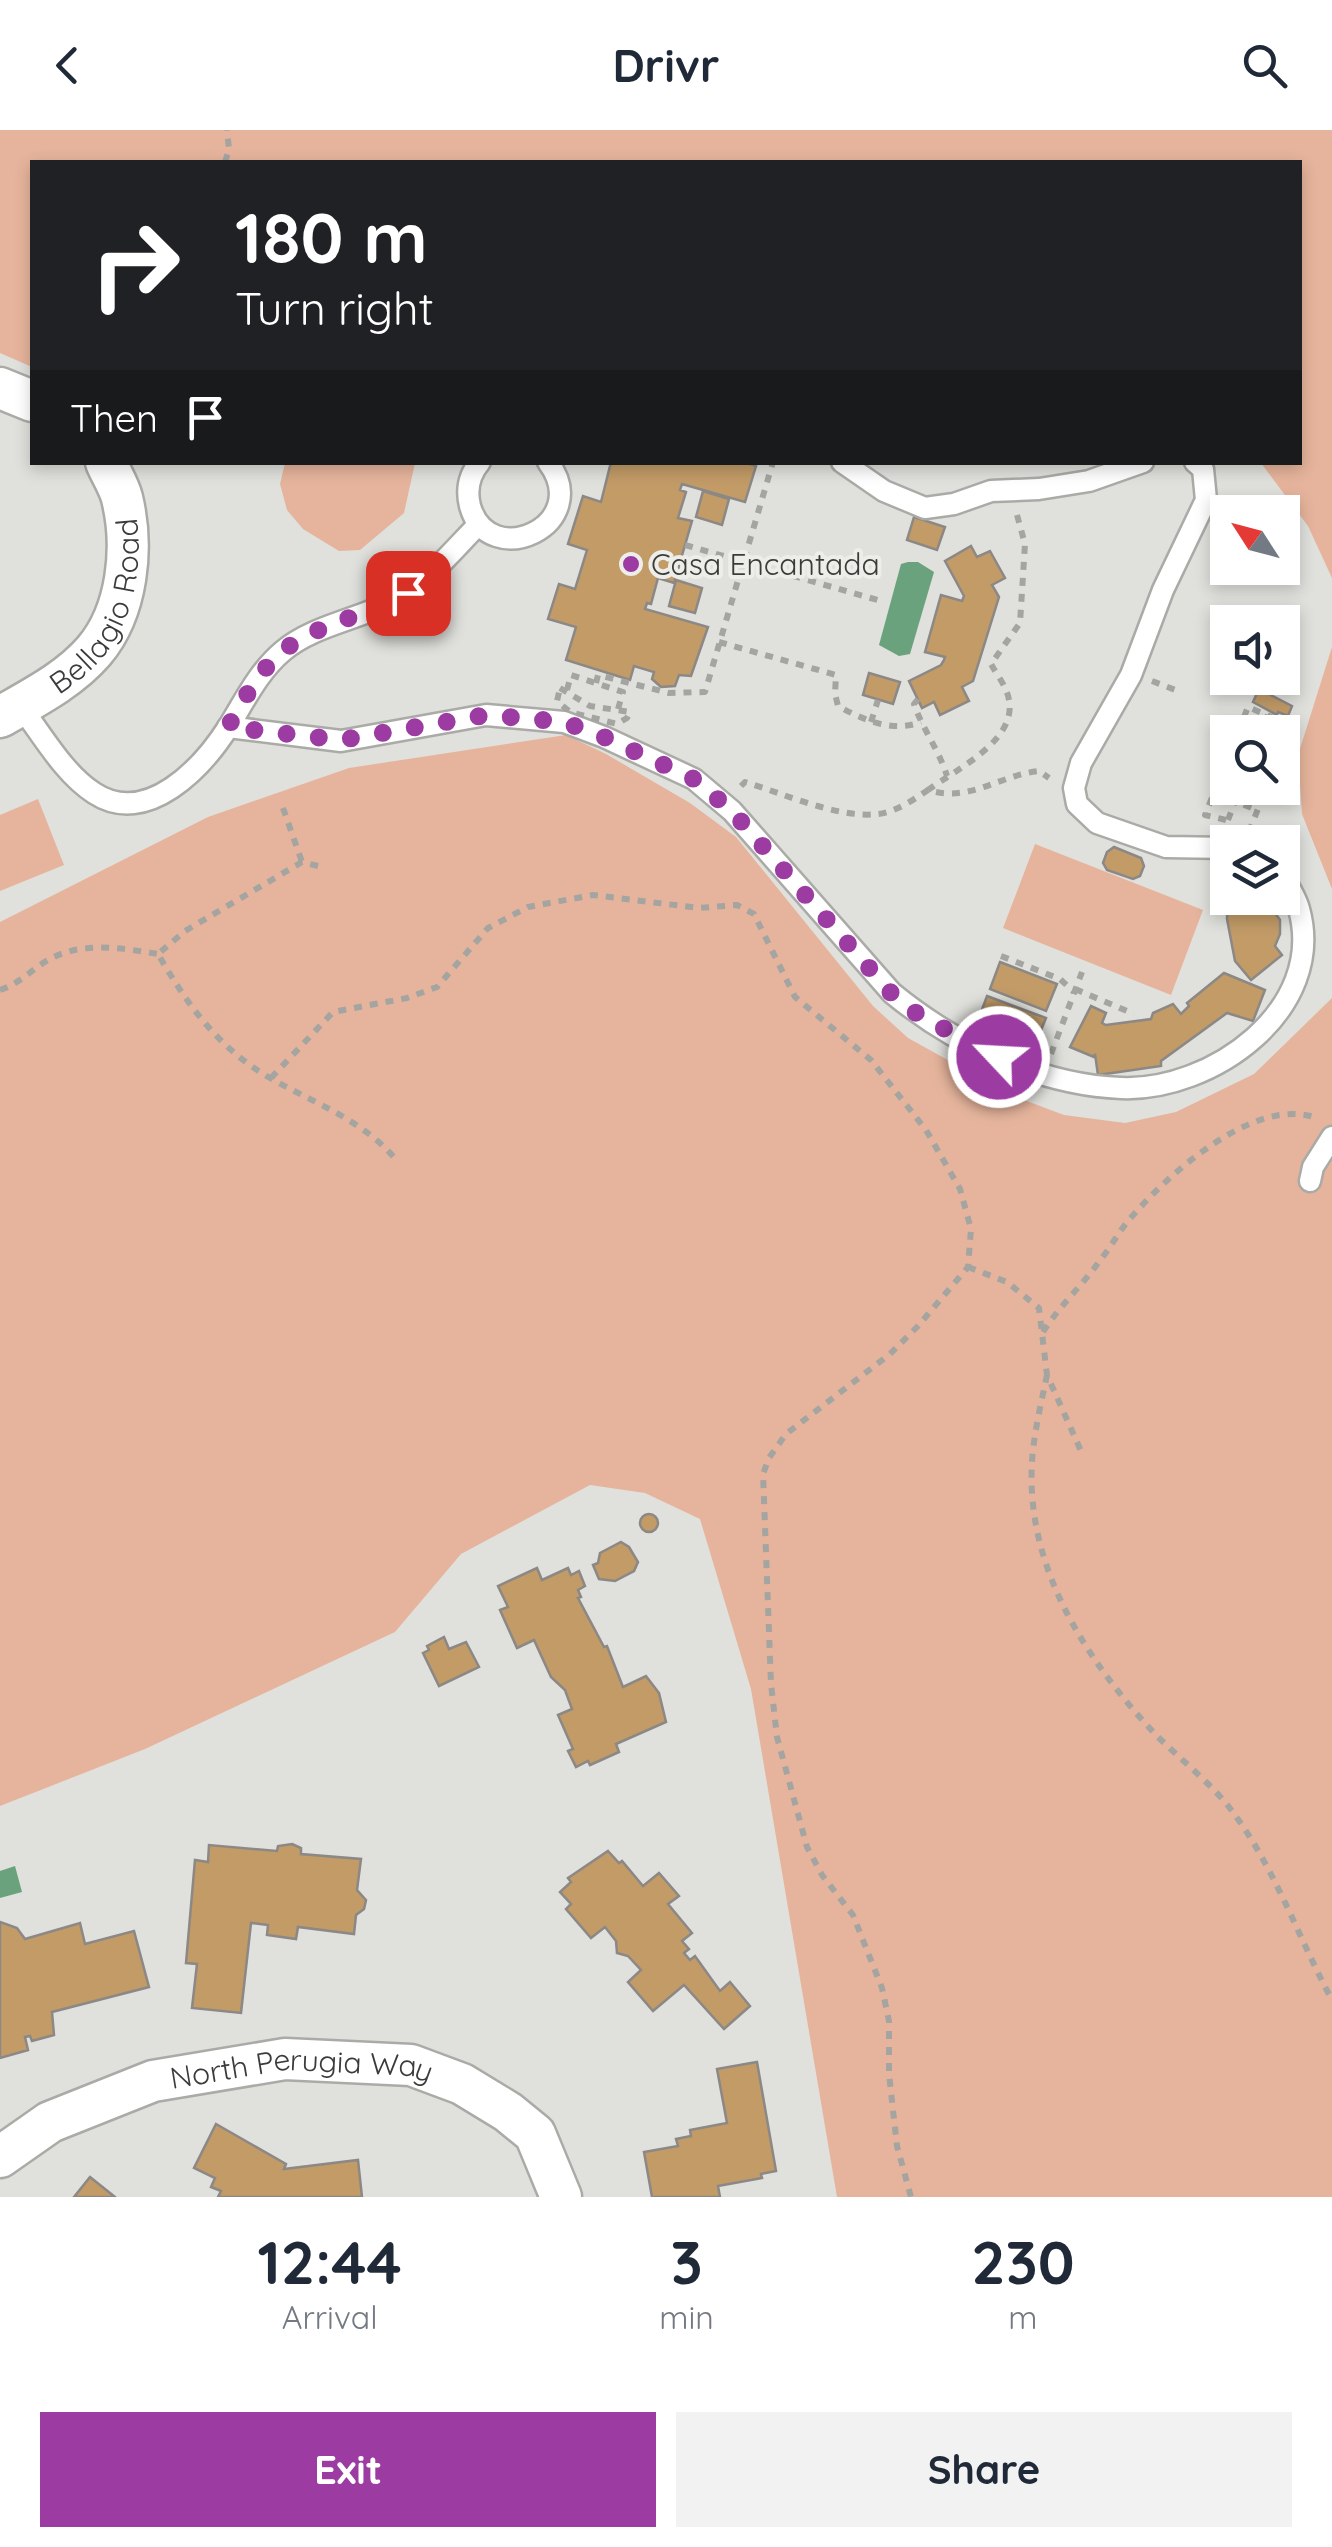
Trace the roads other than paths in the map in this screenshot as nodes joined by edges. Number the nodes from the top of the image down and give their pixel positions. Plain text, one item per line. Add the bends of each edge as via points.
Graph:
1 (0, 388) edge
2 (30, 400) edge
3 (110, 465) edge
4 (478, 465) edge
5 (550, 465) edge
6 (846, 465) edge
7 (1134, 465) edge
8 (1198, 465) edge
9 (479, 524) junction
10 (10, 711) edge
11 (228, 727) junction
12 (1210, 848) edge
13 (1300, 915) edge
14 (1329, 1129) edge
15 (1310, 1181) dead end
16 (0, 2157) edge
17 (561, 2197) edge

1 - 2 street
3 - 10 street, Bellagio Road via 129,551 120,602 96,650 52,688
4 - 9 lane via 468,497
5 - 9 lane via 560,495 548,524 522,538
6 - 7 lane via 925,508 991,491 1089,481
8 - 12 lane via 1206,500 1131,675 1080,762 1074,788 1078,805 1097,823 1166,847
9 - 11 lane via 408,593 283,651
10 - 11 lane via 77,780 107,800 133,803 164,794
11 - 13 lane via 341,740 486,715 564,722 640,752 694,779 724,805 892,994 920,1016 1043,1074 1082,1084 1158,1086 1207,1070 1248,1044 1275,1017 1294,982 1303,944
14 - 15 lane
16 - 17 street, North Perugia Way via 50,2122 153,2082 286,2059 411,2065 462,2084 534,2134

